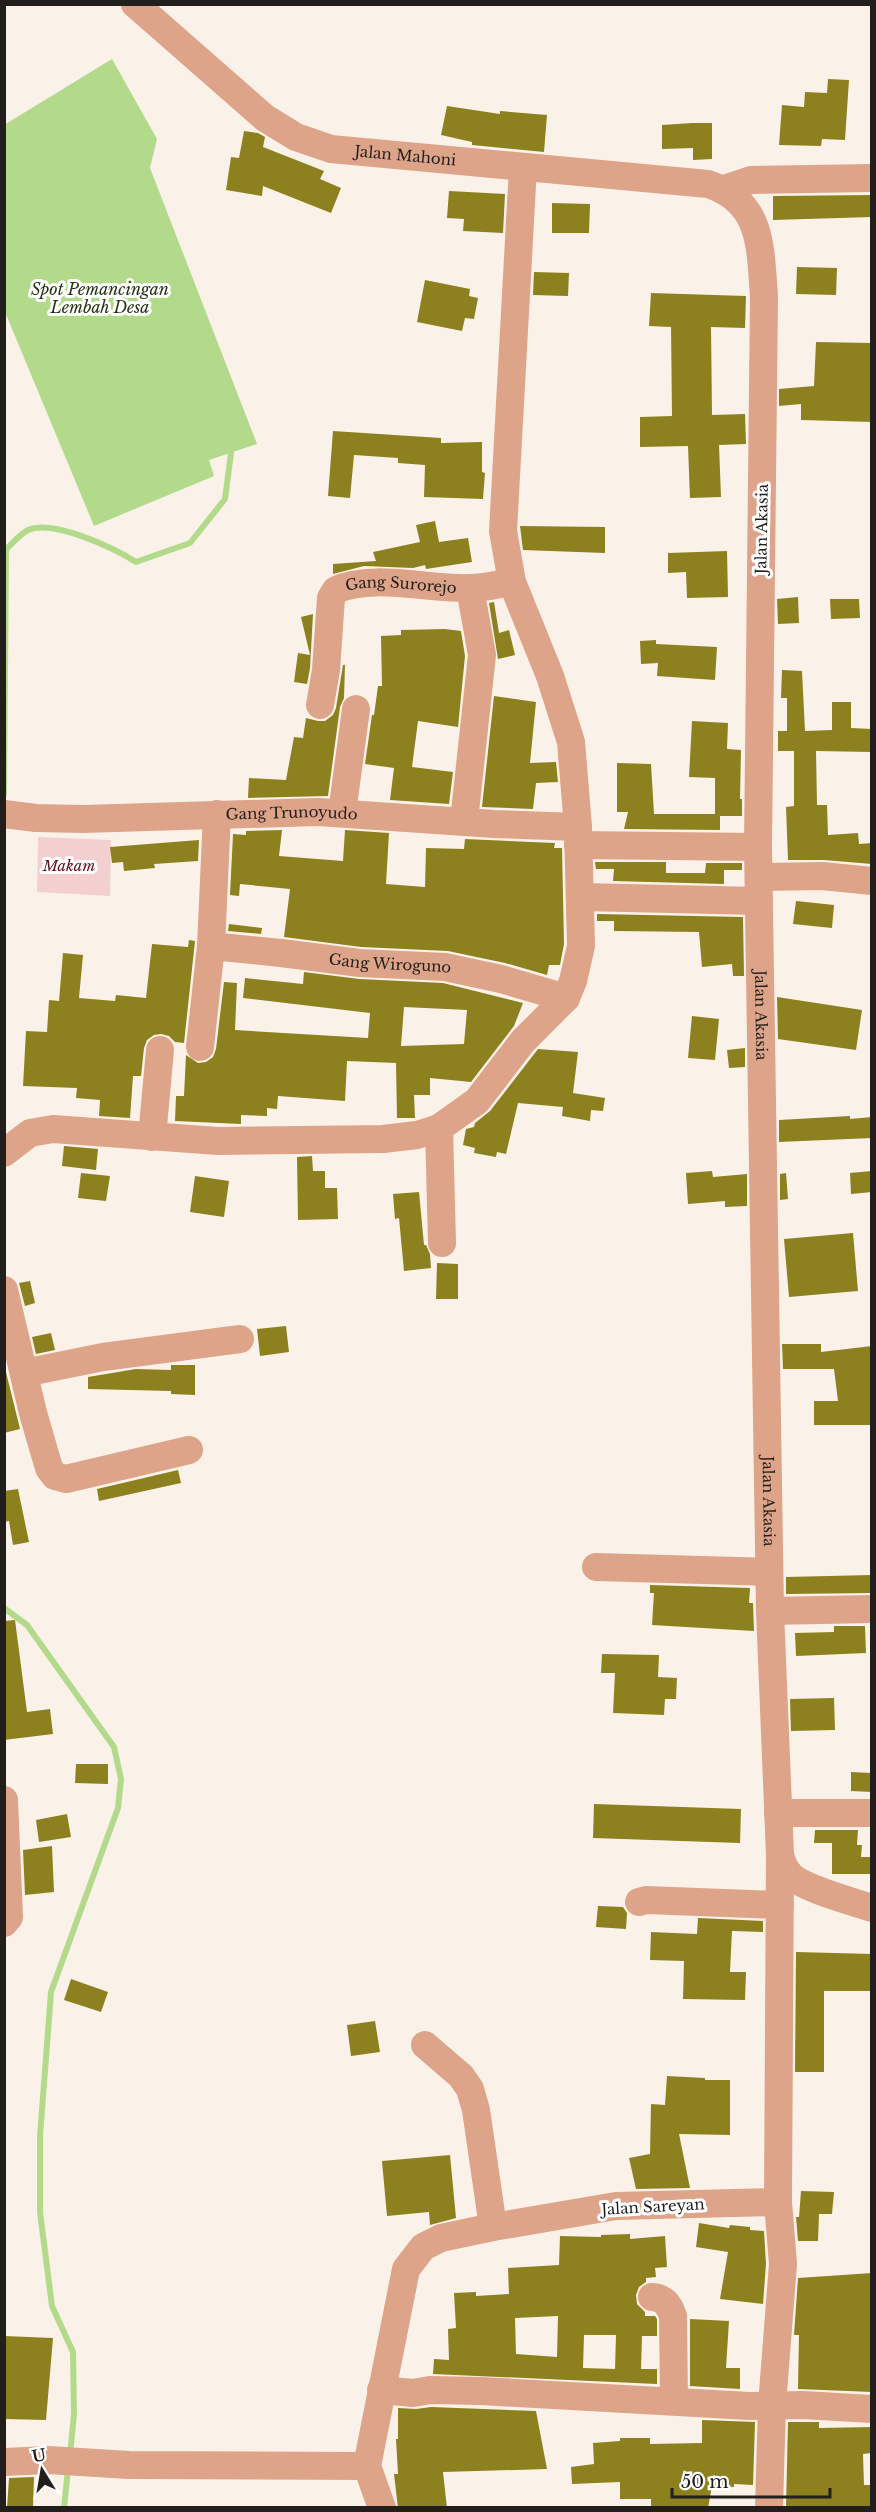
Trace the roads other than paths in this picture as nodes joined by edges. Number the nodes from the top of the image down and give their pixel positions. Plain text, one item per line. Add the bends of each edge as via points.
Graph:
1 (135, 4) edge
2 (523, 166) junction
3 (872, 178) edge
4 (724, 189) junction
5 (512, 582) junction
6 (470, 588) junction
7 (320, 705) dead end
8 (356, 709) dead end
9 (342, 813) junction
10 (4, 814) edge
11 (217, 814) junction
12 (464, 820) junction
13 (578, 836) junction
14 (758, 847) junction
15 (872, 881) edge
16 (759, 889) junction
17 (580, 897) junction
18 (211, 946) junction
19 (566, 998) junction
20 (200, 1047) dead end
21 (160, 1050) dead end
22 (439, 1128) junction
23 (152, 1137) junction
24 (4, 1153) edge
25 (442, 1243) dead end
26 (4, 1290) edge
27 (240, 1339) dead end
28 (24, 1372) junction
29 (189, 1450) dead end
30 (596, 1567) dead end
31 (769, 1572) junction
32 (872, 1609) edge
33 (770, 1611) junction
34 (4, 1800) edge
35 (778, 1813) junction
36 (872, 1813) edge
37 (780, 1855) junction
38 (639, 1902) dead end
39 (780, 1905) junction
40 (872, 1908) edge
41 (4, 1923) edge
42 (425, 2045) dead end
43 (778, 2202) junction
44 (493, 2227) junction
45 (652, 2296) dead end
46 (381, 2390) junction
47 (674, 2401) junction
48 (772, 2405) junction
49 (872, 2409) edge
50 (4, 2462) edge
51 (367, 2466) junction
52 (382, 2508) edge
53 (769, 2508) edge

1 - 2 street, Jalan Mahoni via 265,118 296,137 331,149
2 - 4 street, Jalan Mahoni via 676,179
2 - 5 street via 503,531
3 - 4 street via 751,180
4 - 14 street, Jalan Akasia via 742,202 754,223 760,242 764,296
5 - 6 street, Gang Surorejo
5 - 13 street via 572,742
6 - 7 street, Gang Surorejo via 367,584 336,590 331,598
6 - 12 street via 482,655
8 - 9 street
9 - 11 street, Gang Trunoyudo
9 - 12 street, Gang Trunoyudo
10 - 11 street, Gang Trunoyudo via 83,819
11 - 18 street
12 - 13 street, Gang Trunoyudo
13 - 14 street, Gang Trunoyudo
13 - 17 street
14 - 16 street, Jalan Akasia
15 - 16 street via 822,876
16 - 17 street
16 - 31 street, Jalan Akasia
17 - 19 street via 581,946
18 - 19 street, Gang Wiroguno via 360,963 445,967
18 - 20 street
19 - 22 street via 522,1041 477,1101
21 - 23 street
22 - 23 street via 383,1139 218,1141
22 - 25 street
23 - 24 street via 53,1129 30,1134
26 - 28 street
27 - 28 street
28 - 29 street via 49,1468 55,1476 66,1479
30 - 31 street
31 - 33 street, Jalan Akasia
32 - 33 street
33 - 35 street, Jalan Akasia
34 - 41 street via 9,1917
35 - 36 street
35 - 37 street, Jalan Akasia
37 - 39 street
37 - 40 street via 784,1866 803,1884
38 - 39 street
39 - 43 street
42 - 44 street via 461,2076 470,2090 477,2110
43 - 44 street, Jalan Sareyan via 616,2206
43 - 48 street via 783,2264
44 - 46 street, Jalan Sareyan via 441,2238 423,2247 406,2270
45 - 47 street via 669,2305 673,2316
46 - 47 street
46 - 51 street, Jalan Sareyan
47 - 48 street
48 - 49 street
48 - 53 street
50 - 51 street
51 - 52 street

